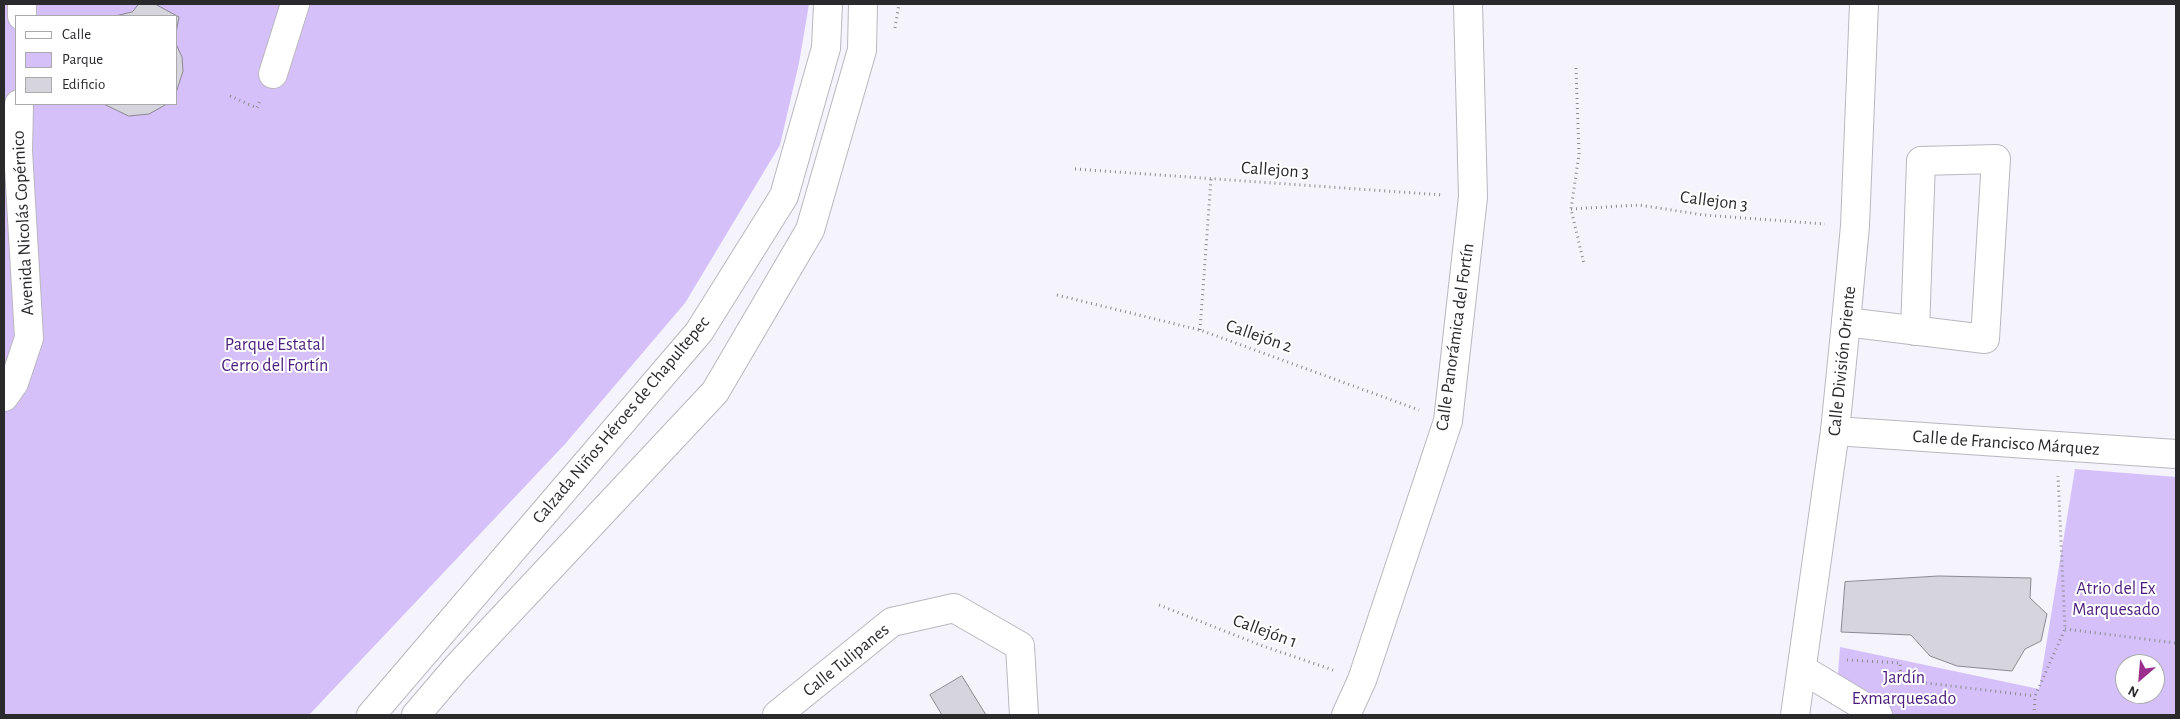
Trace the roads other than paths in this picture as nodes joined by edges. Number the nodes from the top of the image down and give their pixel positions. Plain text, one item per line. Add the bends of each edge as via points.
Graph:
1 (295, 4) edge
2 (828, 4) edge
3 (863, 4) edge
4 (1468, 4) edge
5 (1864, 4) edge
6 (273, 74) dead end
7 (19, 105) edge
8 (1846, 322) junction
9 (1915, 331) junction
10 (4, 397) edge
11 (1835, 432) junction
12 (2176, 454) edge
13 (1802, 669) junction
14 (371, 715) edge
15 (416, 715) edge
16 (777, 715) edge
17 (1024, 715) edge
18 (1346, 715) edge
19 (1795, 715) edge
20 (1878, 715) edge

1 - 6 main road
2 - 14 main road, Calzada Niños Héroes de Chapultepec via 826,48 784,196 699,332
3 - 15 main road via 862,50 810,230 715,392 457,667
4 - 18 main road, Calle Panorámica del Fortín via 1473,197 1448,421 1362,680
5 - 8 main road, Calle División Oriente via 1855,226
7 - 10 main road, Avenida Nicolás Copérnico via 18,151 29,338 14,383
8 - 9 main road
8 - 11 main road, Calle División Oriente
9 - 9 main road via 1984,339 1996,159 1921,161
11 - 12 main road, Calle de Francisco Márquez
11 - 13 main road, Calle División Oriente
13 - 19 main road, Calle División Oriente
13 - 20 main road
16 - 17 main road, Calle Tulipanes via 892,622 954,608 1020,646

